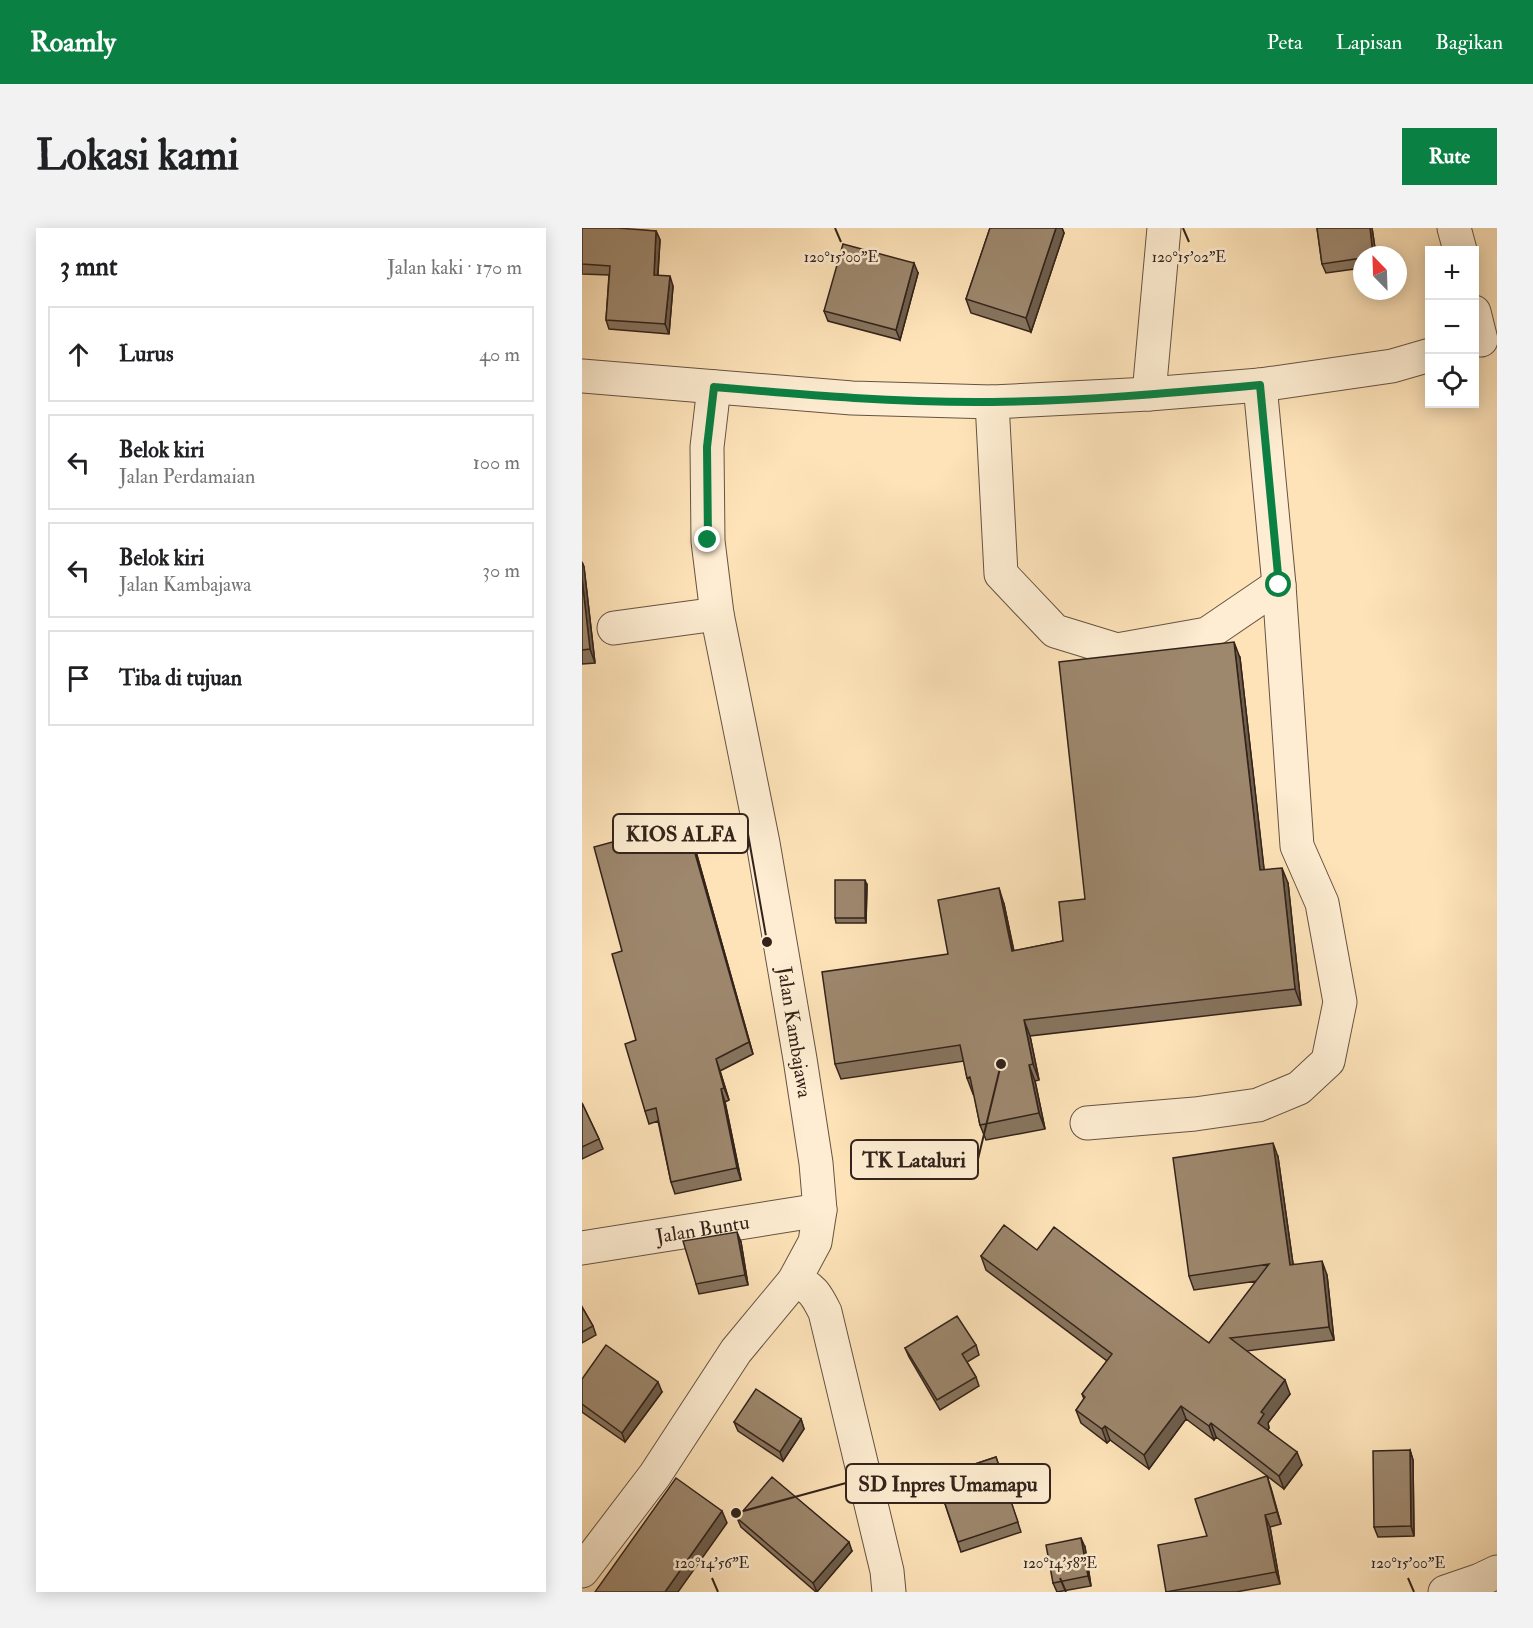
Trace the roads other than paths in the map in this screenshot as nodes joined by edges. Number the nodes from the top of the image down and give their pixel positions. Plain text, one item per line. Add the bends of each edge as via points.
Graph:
1 (1164, 228) edge
2 (1454, 228) edge
3 (1459, 246) edge
4 (1425, 356) edge
5 (582, 376) edge
6 (1260, 385) junction
7 (714, 387) junction
8 (1149, 394) junction
9 (992, 402) junction
10 (1279, 585) junction
11 (717, 614) junction
12 (614, 628) dead end
13 (1088, 1123) dead end
14 (820, 1210) junction
15 (582, 1248) edge
16 (794, 1281) junction
17 (582, 1571) edge
18 (1497, 1572) edge
19 (890, 1592) edge
20 (1445, 1592) edge

1 - 8 street
2 - 3 street
4 - 6 street via 1392,366
5 - 7 street
6 - 8 street
6 - 10 street
7 - 9 street via 852,398
7 - 11 street, Jalan Kambajawa via 707,447 707,494
8 - 9 street
9 - 10 street via 1001,574 1055,631 1117,650 1207,634
10 - 13 street via 1297,846 1322,903 1340,1002 1328,1061 1299,1088 1257,1105
11 - 12 street
11 - 14 street, Jalan Kambajawa via 763,843 802,1071
14 - 15 street, Jalan Buntu
14 - 16 street, Jalan Kambajawa via 815,1242
16 - 17 street, Jalan Kambajawa via 736,1351 655,1475
16 - 19 street via 816,1293 825,1312
18 - 20 street

